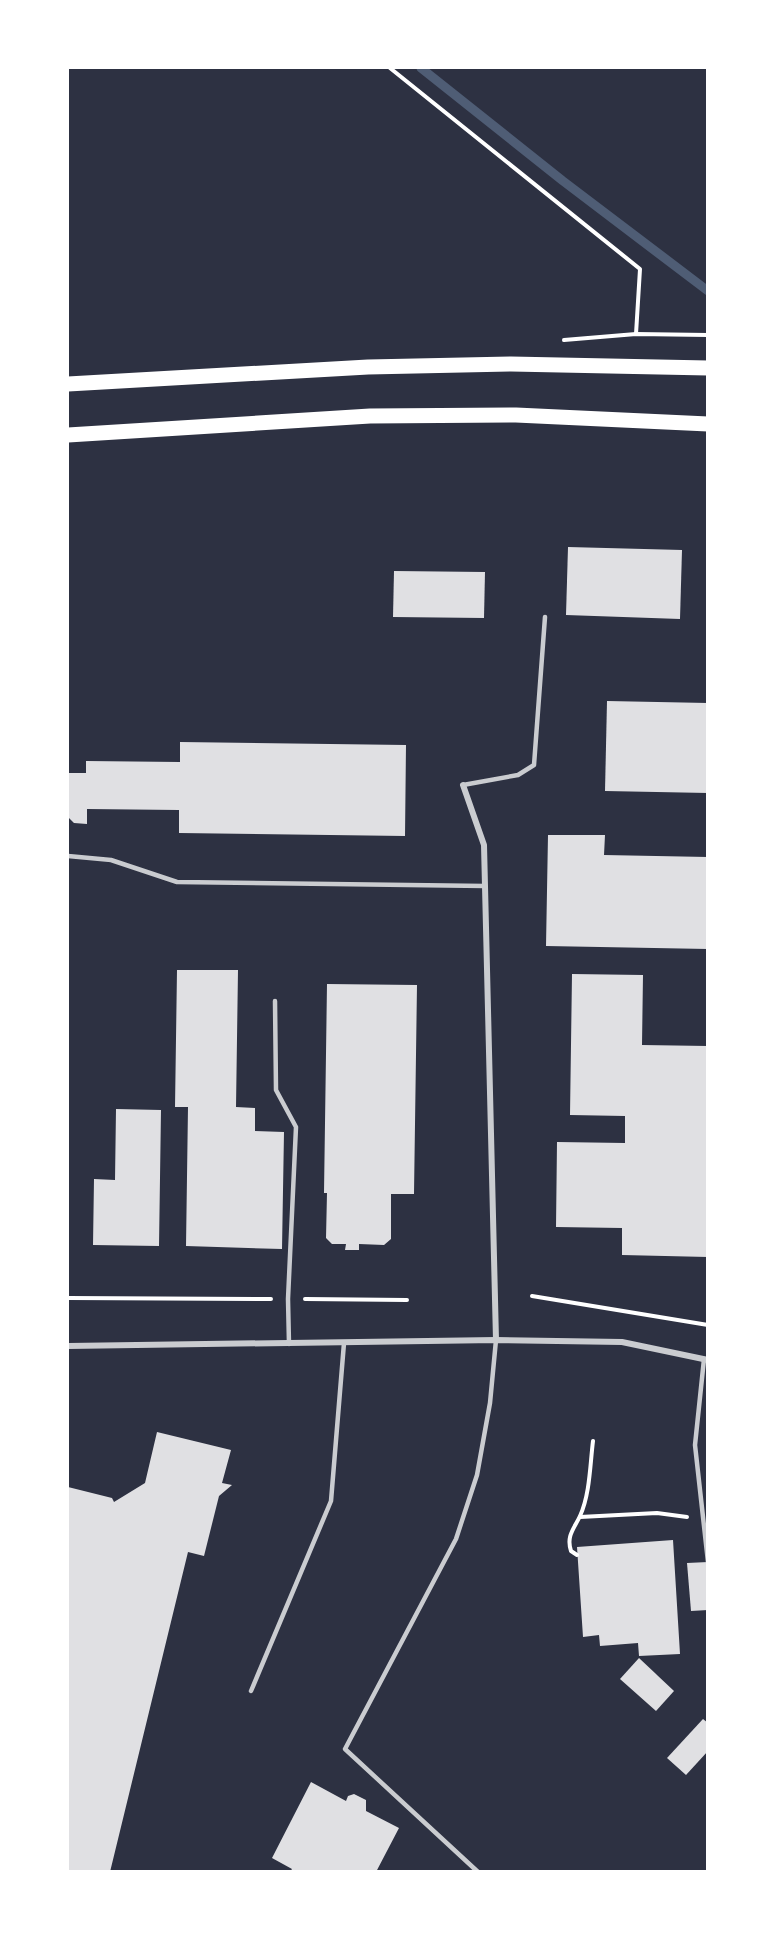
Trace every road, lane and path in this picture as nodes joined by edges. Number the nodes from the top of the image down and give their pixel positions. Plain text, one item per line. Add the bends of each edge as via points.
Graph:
1 (390, 68) edge
2 (636, 334) dead end
3 (708, 368) edge
4 (68, 384) edge
5 (708, 424) edge
6 (68, 435) edge
7 (545, 617) dead end
8 (463, 785) joint
9 (68, 856) edge
10 (485, 886) junction
11 (275, 1001) dead end
12 (532, 1296) dead end
13 (68, 1298) edge
14 (288, 1299) junction
15 (407, 1300) dead end
16 (708, 1325) edge
17 (496, 1340) junction
18 (344, 1343) junction
19 (289, 1344) junction
20 (68, 1346) edge
21 (706, 1359) edge
22 (593, 1441) dead end
23 (580, 1517) junction
24 (703, 1519) junction
25 (577, 1555) dead end
26 (708, 1562) edge
27 (251, 1691) dead end
28 (478, 1872) edge

1 - 2 path via 640,269
3 - 4 main road via 511,364 368,367
5 - 6 main road via 516,415 370,416
7 - 8 lane via 534,765 518,775
8 - 10 street via 484,845
9 - 10 lane via 111,860 177,882
10 - 17 street
11 - 14 lane via 276,1090 296,1127
12 - 16 path
13 - 14 path
14 - 15 path
14 - 19 lane
17 - 18 street
17 - 21 street via 622,1342
17 - 28 lane via 477,1475 456,1539 345,1749
18 - 19 street
18 - 27 lane via 331,1501
19 - 20 street
21 - 24 lane via 695,1445
22 - 23 path
23 - 24 path via 657,1513
23 - 25 path via 569,1540 571,1551
24 - 26 lane

